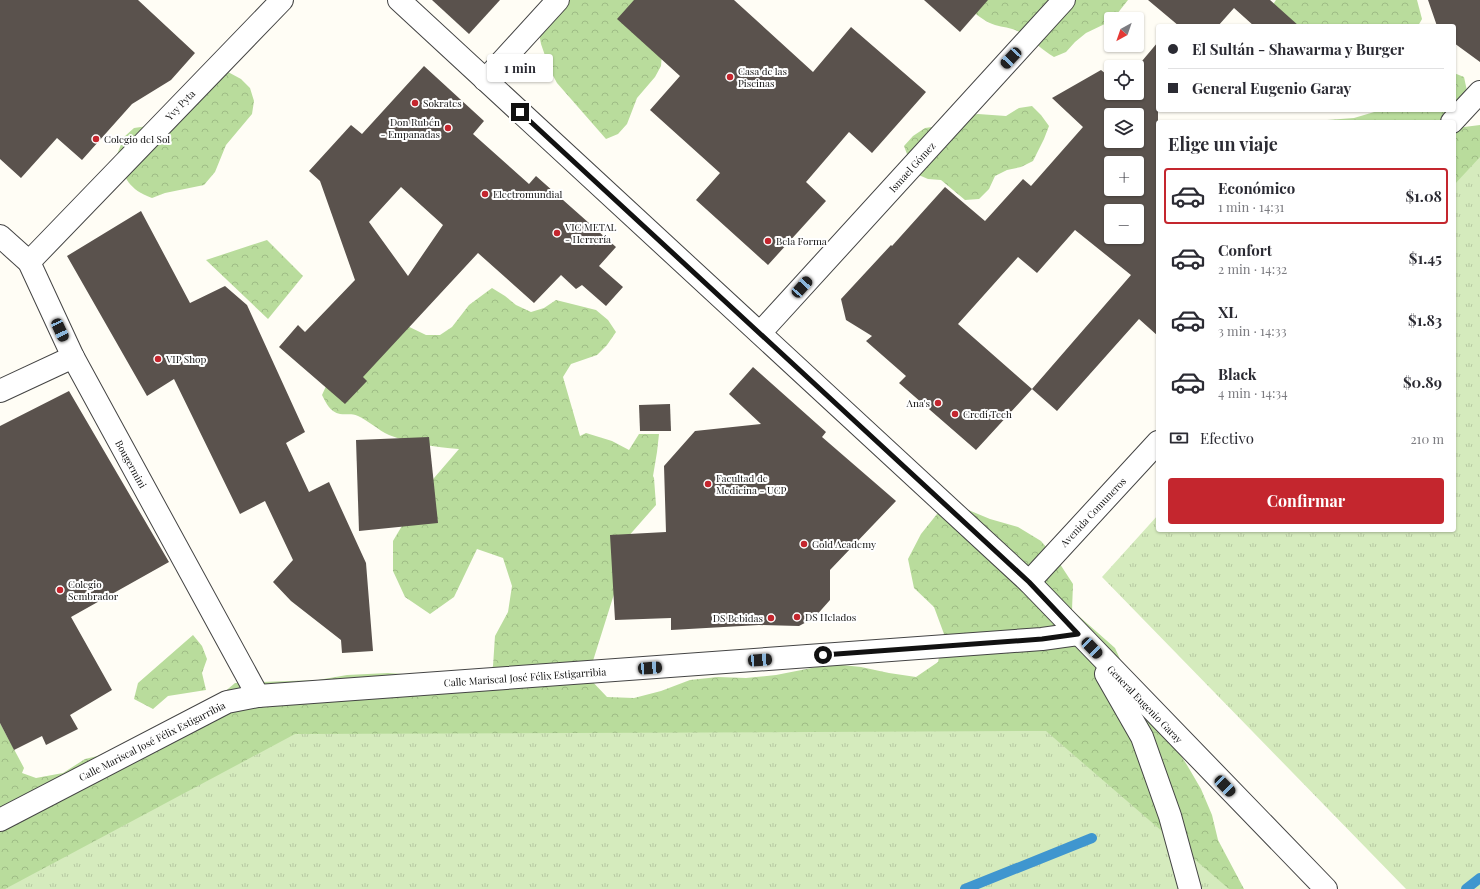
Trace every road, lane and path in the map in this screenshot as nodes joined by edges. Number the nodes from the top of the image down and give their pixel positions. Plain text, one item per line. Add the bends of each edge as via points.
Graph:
1 (282, 0) edge
2 (399, 0) edge
3 (558, 0) edge
4 (1064, 0) edge
5 (485, 80) junction
6 (1480, 92) edge
7 (1454, 120) edge
8 (0, 236) edge
9 (29, 262) junction
10 (760, 333) junction
11 (73, 357) junction
12 (0, 391) edge
13 (1156, 444) edge
14 (1029, 582) junction
15 (1085, 641) junction
16 (258, 696) junction
17 (0, 820) edge
18 (1190, 889) edge
19 (1326, 889) edge

1 - 9 street, Yvy Pyta
2 - 5 street, General Eugenio Garay
3 - 5 street
4 - 10 street, Ismael Gómez
5 - 10 street, General Eugenio Garay
6 - 7 street
8 - 9 street, Bougermini
9 - 11 street, Bougermini
10 - 14 street, General Eugenio Garay
11 - 12 street
11 - 16 street, Bougermini
13 - 14 street, Avenida Comuneros
14 - 15 street, General Eugenio Garay
15 - 16 street, Calle Mariscal José Félix Estigarribia via 1026,640
15 - 18 street via 1142,738 1170,816
15 - 19 street, General Eugenio Garay
16 - 17 street, Calle Mariscal José Félix Estigarribia via 227,702

